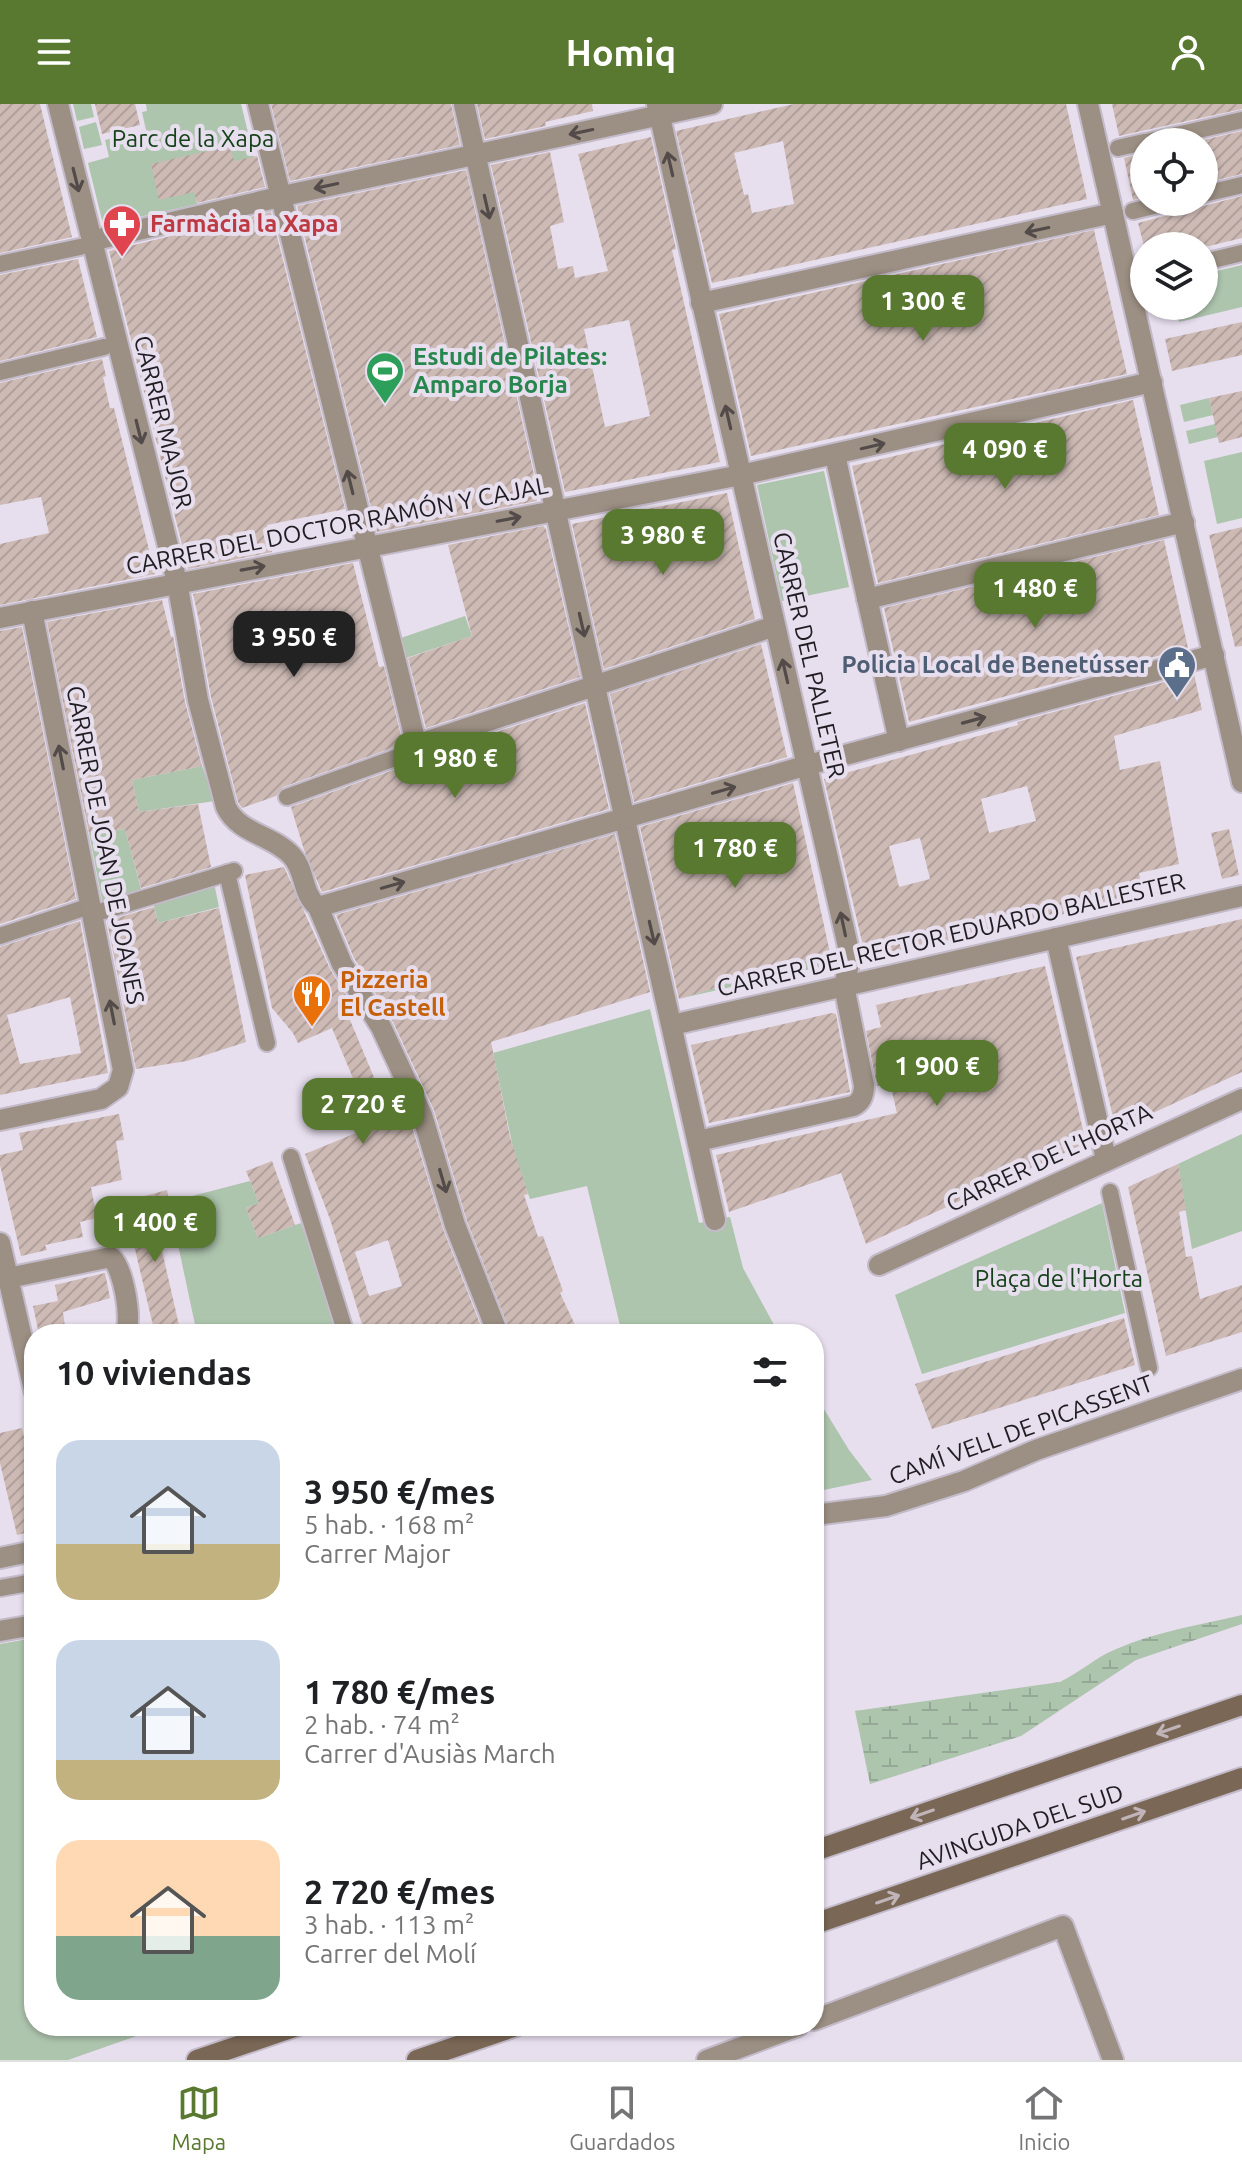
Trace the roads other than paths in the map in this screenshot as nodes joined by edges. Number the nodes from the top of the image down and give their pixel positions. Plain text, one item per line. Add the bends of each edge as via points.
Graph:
1 (58, 104) edge
2 (258, 104) edge
3 (464, 104) edge
4 (712, 104) edge
5 (1088, 104) edge
6 (658, 110) edge
7 (1242, 120) edge
8 (1207, 128) edge
9 (1130, 145) edge
10 (1118, 148) dead end
11 (475, 154) junction
12 (1242, 185) edge
13 (1218, 191) edge
14 (280, 197) junction
15 (1130, 211) edge
16 (1123, 212) junction
17 (86, 244) junction
18 (1242, 253) edge
19 (1218, 259) edge
20 (0, 264) edge
21 (701, 303) junction
22 (104, 347) dead end
23 (0, 372) edge
24 (1152, 382) junction
25 (835, 455) junction
26 (741, 475) junction
27 (556, 510) junction
28 (1184, 522) junction
29 (366, 547) junction
30 (177, 582) junction
31 (867, 599) junction
32 (32, 611) junction
33 (0, 618) edge
34 (775, 626) junction
35 (1214, 655) junction
36 (596, 686) junction
37 (899, 741) junction
38 (414, 748) junction
39 (808, 765) junction
40 (1242, 782) edge
41 (287, 797) dead end
42 (626, 819) junction
43 (1242, 896) edge
44 (318, 907) junction
45 (84, 908) dead end
46 (103, 911) dead end
47 (0, 936) edge
48 (1056, 938) junction
49 (844, 986) junction
50 (672, 1025) junction
51 (267, 1043) dead end
52 (1242, 1099) edge
53 (0, 1120) edge
54 (698, 1141) junction
55 (291, 1157) dead end
56 (1106, 1159) junction
57 (1110, 1192) dead end
58 (715, 1220) dead end
59 (0, 1243) edge
60 (879, 1265) dead end
61 (8, 1278) junction
62 (128, 1324) edge
63 (343, 1324) edge
64 (494, 1324) edge
65 (9, 1327) edge
66 (24, 1365) edge
67 (1149, 1368) dead end
68 (1242, 1379) edge
69 (824, 1514) edge
70 (24, 1553) edge
71 (0, 1558) edge
72 (24, 1584) edge
73 (0, 1588) edge
74 (24, 1627) edge
75 (0, 1631) edge
76 (1242, 1705) edge
77 (1242, 1778) edge
78 (824, 1848) edge
79 (824, 1921) edge
80 (824, 2016) edge
81 (268, 2036) edge
82 (487, 2036) edge
83 (772, 2036) edge
84 (713, 2059) edge
85 (197, 2060) edge
86 (417, 2060) edge
87 (1113, 2060) edge

1 -> 17 street, CARRER MAJOR
2 - 14 street
3 - 11 street
4 - 6 street
5 - 16 street
6 -> 11 street
21 -> 6 street, CARRER DEL PALLETER
7 - 8 street
9 - 10 street
11 -> 14 street
11 -> 27 street
12 - 13 street
14 - 17 street
29 -> 14 street
15 - 16 street
16 -> 21 street
16 - 24 street
17 - 20 street
17 -> 30 street, CARRER MAJOR
18 - 19 street
26 -> 21 street, CARRER DEL PALLETER
22 - 23 street
25 -> 24 street, CARRER DEL DOCTOR RAMÓN Y CAJAL
24 - 28 street
25 - 26 street, CARRER DEL DOCTOR RAMÓN Y CAJAL
25 - 31 street
26 - 27 street, CARRER DEL DOCTOR RAMÓN Y CAJAL
26 - 34 street, CARRER DEL PALLETER
29 -> 27 street, CARRER DEL DOCTOR RAMÓN Y CAJAL
27 -> 36 street
28 - 31 street
28 - 35 street
30 -> 29 street, CARRER DEL DOCTOR RAMÓN Y CAJAL
29 - 38 street
30 - 32 street, CARRER DEL DOCTOR RAMÓN Y CAJAL
30 - 44 street, CARRER MAJOR via 198,700 224,800 235,821 293,856
31 - 37 street
32 - 33 street, CARRER DEL DOCTOR RAMÓN Y CAJAL
53 -> 32 street, CARRER DE JOAN DE JOANES via 101,1099 118,1087 123,1070
34 - 36 street
39 -> 34 street, CARRER DEL PALLETER
37 -> 35 street
35 - 40 street
36 - 38 street
36 - 42 street
37 - 39 street
38 - 41 street
42 -> 39 street
49 -> 39 street, CARRER DEL PALLETER via 849,955
44 -> 42 street
42 -> 50 street
43 - 48 street, CARRER DEL RECTOR EDUARDO BALLESTER
44 -> 64 street via 342,964 381,1027 418,1105 455,1225
45 - 47 street
46 - 51 street via 230,872
48 - 49 street, CARRER DEL RECTOR EDUARDO BALLESTER
48 - 56 street
49 - 50 street, CARRER DEL RECTOR EDUARDO BALLESTER
49 - 54 street, CARRER DEL PALLETER via 864,1085 858,1104
50 - 54 street
52 - 56 street, CARRER DE L’HORTA
54 - 58 street
55 - 63 street
56 - 60 street, CARRER DE L’HORTA
57 - 67 street
59 - 61 street
61 - 62 street via 106,1256 118,1264
61 - 65 street
65 - 66 street
68 - 69 street, CAMÍ VELL DE PICASSENT via 912,1498
70 - 71 street
72 - 73 street
74 - 75 street
76 -> 78 main road, AVINGUDA DEL SUD
79 -> 77 main road, AVINGUDA DEL SUD
80 - 87 street via 1063,1926
81 - 85 main road
82 - 86 main road
83 - 84 street

